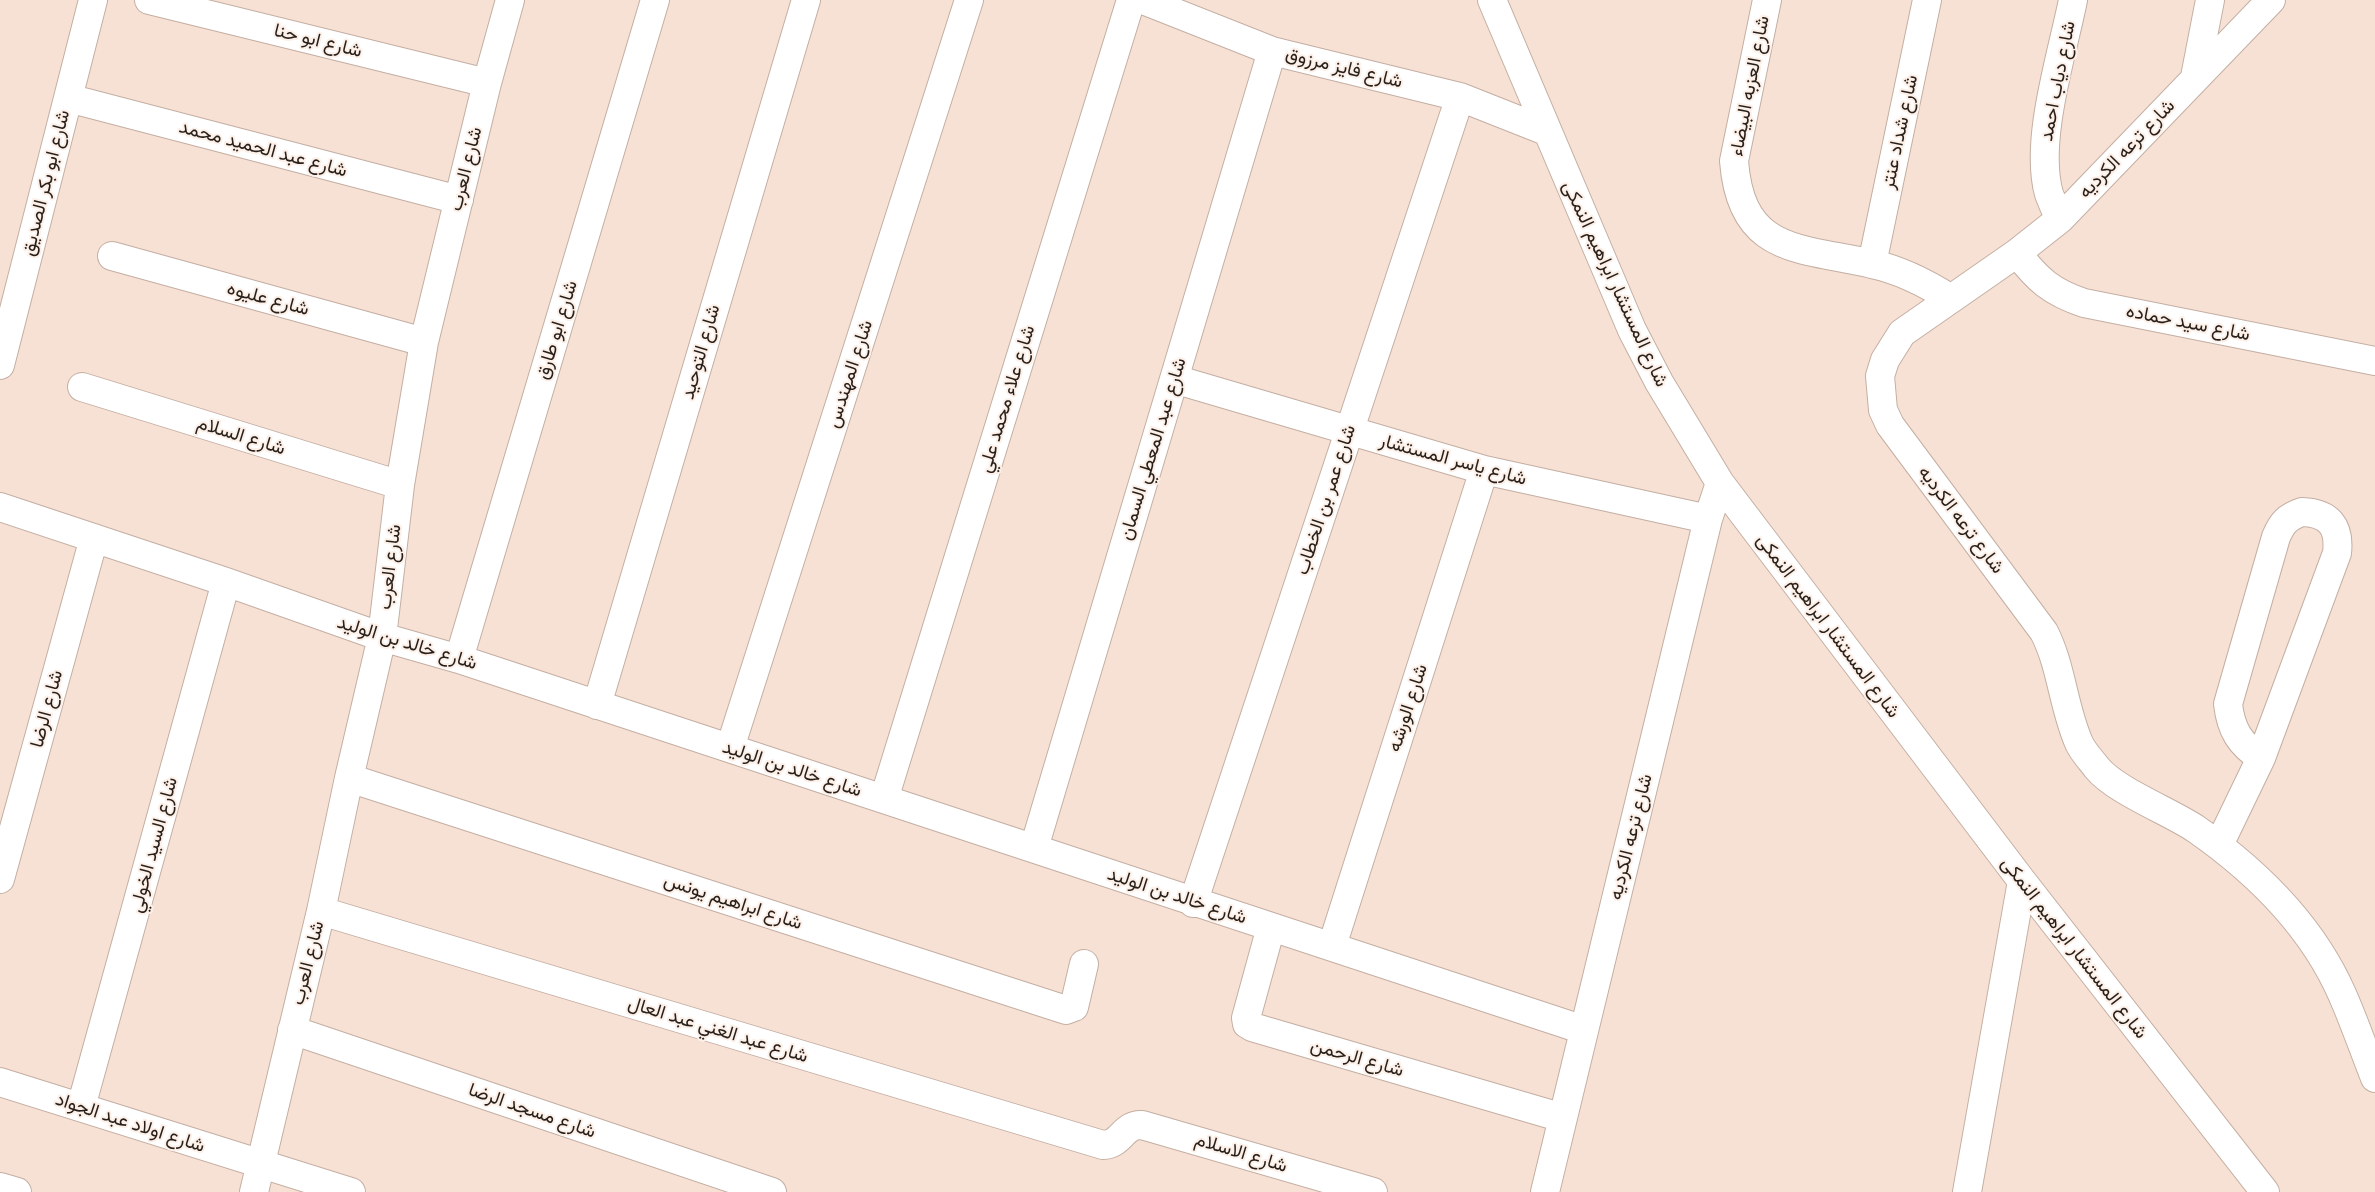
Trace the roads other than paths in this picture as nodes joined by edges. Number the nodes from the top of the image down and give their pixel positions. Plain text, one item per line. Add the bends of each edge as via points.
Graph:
1 (93, 0) edge
2 (150, 0) edge
3 (510, 0) edge
4 (655, 0) edge
5 (806, 0) edge
6 (969, 0) edge
7 (1131, 0) edge
8 (1143, 0) edge
9 (1492, 0) edge
10 (1768, 0) edge
11 (1927, 0) edge
12 (2073, 0) edge
13 (2210, 0) edge
14 (2271, 0) edge
15 (1272, 50) junction
16 (2195, 77) junction
17 (487, 83) junction
18 (1460, 97) junction
19 (68, 98) junction
20 (1546, 131) junction
21 (458, 200) junction
22 (2060, 219) junction
23 (2017, 254) junction
24 (112, 256) dead end
25 (1872, 264) junction
26 (1951, 299) junction
27 (424, 342) junction
28 (2375, 361) edge
29 (0, 365) edge
30 (1174, 379) junction
31 (82, 387) dead end
32 (1348, 432) junction
33 (1484, 470) junction
34 (1720, 483) junction
35 (400, 485) junction
36 (0, 508) edge
37 (1708, 518) junction
38 (94, 538) junction
39 (226, 582) junction
40 (382, 637) junction
41 (459, 659) junction
42 (597, 704) junction
43 (730, 748) junction
44 (2261, 758) junction
45 (349, 778) junction
46 (884, 799) junction
47 (2218, 845) junction
48 (1034, 848) junction
49 (0, 879) edge
50 (2022, 881) junction
51 (1193, 903) junction
52 (321, 911) junction
53 (1271, 927) junction
54 (1332, 946) junction
55 (1084, 964) dead end
56 (292, 1030) junction
57 (1584, 1030) junction
58 (2375, 1078) edge
59 (0, 1082) edge
60 (81, 1107) junction
61 (1563, 1118) junction
62 (1115, 1143) joint
63 (261, 1164) junction
64 (0, 1187) edge
65 (17, 1192) edge
66 (254, 1192) edge
67 (352, 1192) edge
68 (772, 1192) edge
69 (1373, 1192) edge
70 (1545, 1192) edge
71 (1967, 1192) edge
72 (2265, 1192) edge

1 - 19 street, شارع ابو بكر الصديق
2 - 17 street, شارع ابو حنا
3 - 17 street, شارع العرب
4 - 41 street, شارع ابو طارق
5 - 42 street, شارع التوحيد
6 - 43 street, شارع المهندس
7 - 46 street, شارع علاء محمد علي
8 - 15 street, شارع فايز مرزوق
9 - 20 street, شارع المستشار ابراهيم النمكى
10 - 25 street, شارع العزبه البيضاء via 1734,161 1736,186 1745,210 1760,230 1781,244
11 - 25 street, شارع شداد عنتر
12 - 22 street, شارع دياب احمد via 2044,148 2049,194
13 - 16 street
14 - 16 street, شارع ترعه الكرديه
15 - 18 street, شارع فايز مرزوق
15 - 30 street, شارع عبد المعطي السمان
16 - 22 street, شارع ترعه الكرديه
17 - 21 street, شارع العرب
18 - 20 street, شارع فايز مرزوق
18 - 32 street, شارع عمر بن الخطاب
19 - 21 street, شارع عبد الحميد محمد
19 - 29 street, شارع ابو بكر الصديق
20 - 34 street, شارع المستشار ابراهيم النمكى via 1632,330 1664,391
21 - 27 street, شارع العرب
22 - 23 street, شارع ترعه الكرديه
23 - 26 street, شارع ترعه الكرديه
23 - 28 street, شارع سيد حماده via 2045,285 2084,303
24 - 27 street, شارع عليوه
25 - 26 street, شارع العزبه البيضاء via 1913,277
26 - 47 street, شارع ترعه الكرديه via 1914,322 1902,333 1884,360 1880,393 1890,425 2044,632 2052,649 2068,716 2080,745 2098,770
27 - 35 street, شارع العرب
30 - 32 street, شارع ياسر المستشار
30 - 48 street, شارع عبد المعطي السمان
31 - 35 street, شارع السلام
32 - 33 street, شارع ياسر المستشار
32 - 51 street, شارع عمر بن الخطاب
33 - 37 street, شارع ياسر المستشار
33 - 54 street, شارع الورشه
34 - 37 street, شارع ترعه الكرديه
34 - 50 street, شارع المستشار ابراهيم النمكى
35 - 40 street, شارع العرب
36 - 38 street, شارع خالد بن الوليد
37 - 57 street, شارع ترعه الكرديه
38 - 39 street, شارع خالد بن الوليد
38 - 49 street, شارع الرضا
39 - 40 street, شارع خالد بن الوليد
39 - 60 street, شارع السيد الخولي
40 - 41 street, شارع خالد بن الوليد
40 - 45 street, شارع العرب
41 - 42 street, شارع خالد بن الوليد
42 - 43 street, شارع خالد بن الوليد
43 - 46 street, شارع خالد بن الوليد
44 - 44 street via 2337,553 2335,528 2326,518 2314,513 2290,516 2281,525 2231,688 2228,704 2236,736
44 - 47 street
45 - 52 street, شارع العرب
45 - 55 street, شارع ابراهيم يونس via 1066,1010 1074,1006
46 - 48 street, شارع خالد بن الوليد
47 - 58 street, شارع ترعه الكرديه via 2276,897 2323,959 2342,993
48 - 51 street, شارع خالد بن الوليد
50 - 71 street
50 - 72 street, شارع المستشار ابراهيم النمكى
51 - 53 street, شارع خالد بن الوليد
52 - 56 street, شارع العرب
52 - 62 street, شارع عبد الغني عبد العال via 1103,1145
53 - 54 street, شارع خالد بن الوليد
53 - 61 street, شارع الرحمن via 1246,1018 1249,1026
54 - 57 street, شارع خالد بن الوليد
56 - 63 street, شارع العرب
56 - 68 street, شارع مسجد الرضا
57 - 61 street, شارع ترعه الكرديه
59 - 60 street, شارع اولاد عبد الجواد
60 - 63 street, شارع اولاد عبد الجواد
61 - 70 street, شارع ترعه الكرديه
62 - 69 street, شارع الاسلام via 1128,1128 1142,1125
63 - 66 street, شارع العرب
63 - 67 street, شارع اولاد عبد الجواد
64 - 65 street

